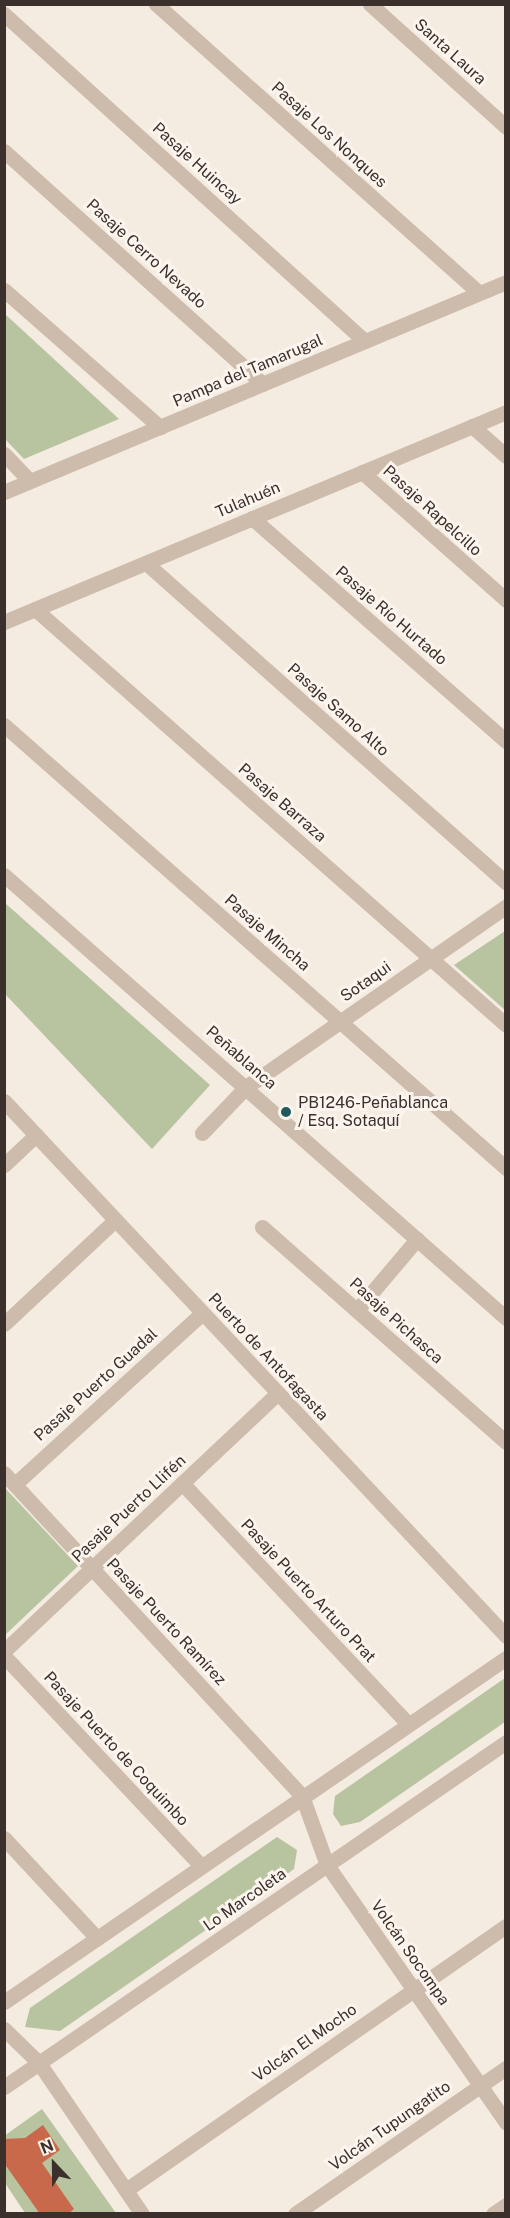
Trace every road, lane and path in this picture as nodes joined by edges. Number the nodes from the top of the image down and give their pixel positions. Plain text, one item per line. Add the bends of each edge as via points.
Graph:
1 (156, 4) edge
2 (370, 4) edge
3 (4, 14) edge
4 (506, 127) edge
5 (4, 151) edge
6 (506, 282) edge
7 (4, 290) edge
8 (479, 293) junction
9 (365, 341) junction
10 (263, 384) junction
11 (506, 412) edge
12 (472, 426) junction
13 (160, 427) junction
14 (4, 454) edge
15 (506, 456) edge
16 (362, 472) junction
17 (30, 481) junction
18 (4, 492) edge
19 (252, 518) junction
20 (146, 563) junction
21 (506, 600) edge
22 (35, 609) junction
23 (4, 621) edge
24 (4, 725) edge
25 (506, 741) edge
26 (4, 874) edge
27 (506, 883) edge
28 (506, 906) edge
29 (430, 958) junction
30 (340, 1022) junction
31 (506, 1025) edge
32 (246, 1087) junction
33 (4, 1101) edge
34 (202, 1133) dead end
35 (36, 1135) junction
36 (4, 1165) edge
37 (506, 1168) edge
38 (115, 1220) junction
39 (262, 1227) dead end
40 (417, 1239) junction
41 (357, 1310) junction
42 (202, 1312) junction
43 (506, 1318) edge
44 (4, 1324) edge
45 (278, 1393) junction
46 (506, 1442) edge
47 (10, 1479) edge
48 (182, 1484) junction
49 (92, 1569) junction
50 (506, 1636) edge
51 (4, 1651) edge
52 (4, 1656) edge
53 (506, 1658) edge
54 (408, 1724) junction
55 (506, 1742) edge
56 (302, 1796) junction
57 (4, 1838) edge
58 (327, 1865) junction
59 (201, 1866) junction
60 (506, 1926) edge
61 (97, 1938) junction
62 (414, 1990) junction
63 (4, 2002) edge
64 (4, 2029) edge
65 (39, 2063) junction
66 (506, 2068) edge
67 (480, 2086) junction
68 (4, 2087) edge
69 (506, 2123) edge
70 (126, 2190) junction
71 (506, 2205) edge
72 (142, 2214) edge
73 (295, 2214) edge
74 (493, 2214) edge

1 - 8 street, Pasaje Los Nonques
2 - 4 street, Santa Laura
3 - 9 street, Pasaje Huincay
5 - 10 street, Pasaje Cerro Nevado
6 - 8 street, Pampa del Tamarugal
7 - 13 street
8 - 9 street, Pampa del Tamarugal
9 - 10 street, Pampa del Tamarugal
10 - 13 street, Pampa del Tamarugal
11 - 12 street, Tulahuén
12 - 15 street
12 - 16 street, Tulahuén
13 - 17 street, Pampa del Tamarugal
14 - 17 street
16 - 19 street, Tulahuén
16 - 21 street, Pasaje Rapelcillo
17 - 18 street, Pampa del Tamarugal
19 - 20 street, Tulahuén
19 - 25 street, Pasaje Río Hurtado
20 - 22 street, Tulahuén
20 - 27 street, Pasaje Samo Alto
22 - 23 street, Tulahuén
22 - 29 street, Pasaje Barraza
24 - 30 street, Pasaje Mincha
26 - 32 street, Peñablanca
28 - 29 street, Sotaqui
29 - 30 street, Sotaqui
29 - 31 street, Pasaje Barraza
30 - 32 street, Sotaqui
30 - 37 street, Pasaje Mincha
32 - 34 street, Sotaqui
32 - 40 street, Peñablanca
33 - 35 street, Puerto de Antofagasta
35 - 36 street
35 - 38 street, Puerto de Antofagasta
38 - 42 street, Puerto de Antofagasta
38 - 44 street
39 - 41 street, Pasaje Pichasca
40 - 41 street
40 - 43 street, Peñablanca
41 - 46 street, Pasaje Pichasca
42 - 45 street, Puerto de Antofagasta
42 - 47 street, Pasaje Puerto Guadal
45 - 48 street, Pasaje Puerto Llifén
45 - 50 street, Puerto de Antofagasta
47 - 49 street, Pasaje Puerto Ramírez
48 - 49 street, Pasaje Puerto Llifén
48 - 54 street, Pasaje Puerto Arturo Prat
49 - 51 street, Pasaje Puerto Llifén
49 - 56 street, Pasaje Puerto Ramírez
52 - 59 street, Pasaje Puerto de Coquimbo
53 - 54 street
54 - 56 street
55 - 58 street, Lo Marcoleta
56 - 58 street, Volcán Socompa
56 - 59 street
57 - 61 street
58 - 62 street, Volcán Socompa
58 - 65 street, Lo Marcoleta
59 - 61 street
60 - 62 street, Volcán El Mocho
61 - 63 street
62 - 67 street, Volcán Socompa
62 - 70 street, Volcán El Mocho
64 - 65 street
65 - 68 street, Lo Marcoleta
65 - 70 street
66 - 67 street, Volcán Tupungatito
67 - 69 street, Volcán Socompa
67 - 73 street, Volcán Tupungatito
70 - 72 street
71 - 74 street

